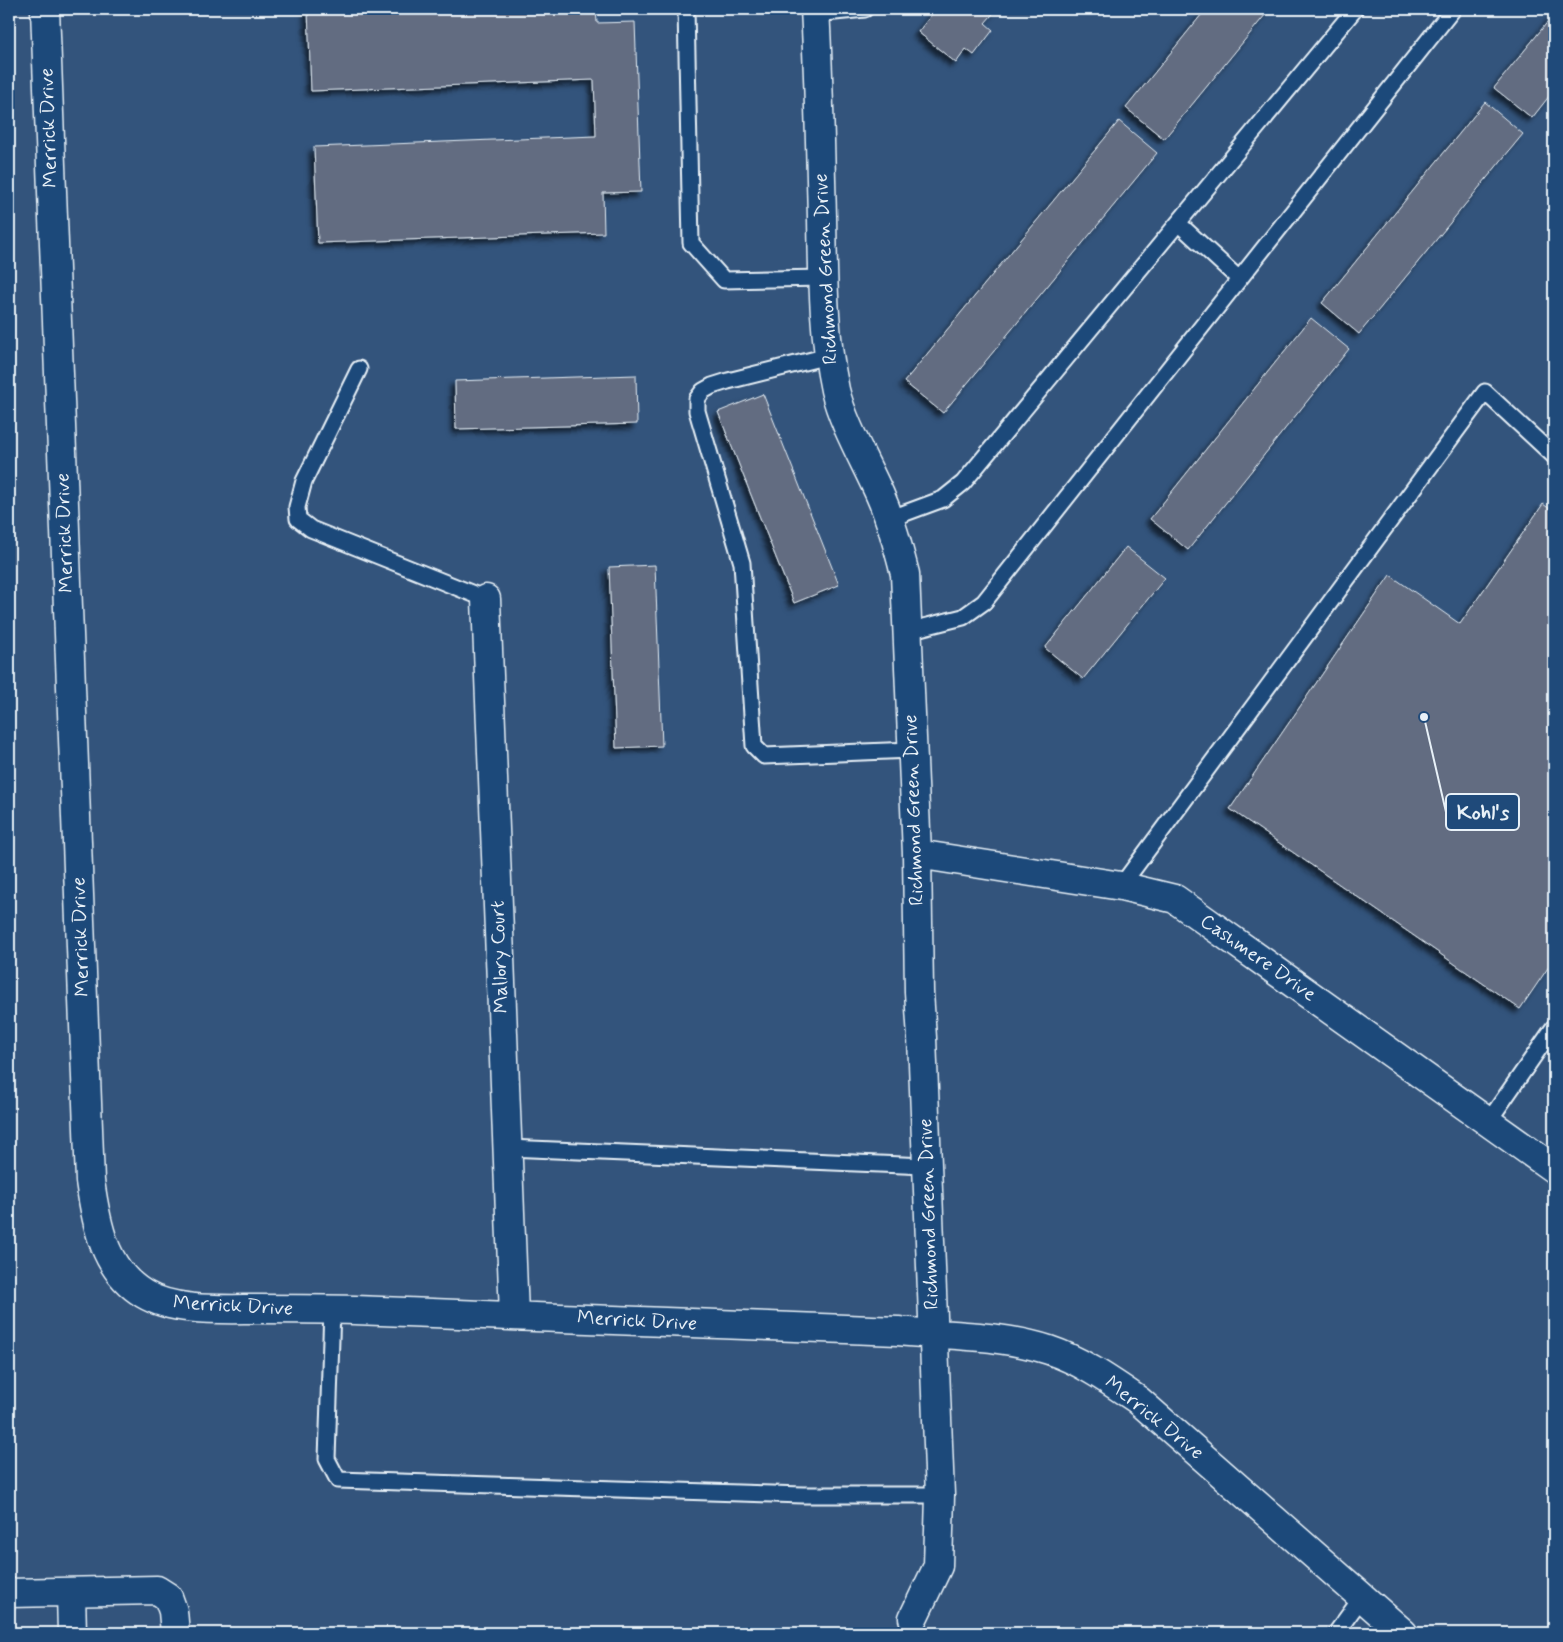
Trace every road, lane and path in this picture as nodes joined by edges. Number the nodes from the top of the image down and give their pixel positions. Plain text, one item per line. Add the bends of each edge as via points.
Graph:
1 (45, 9) edge
2 (686, 9) edge
3 (865, 9) edge
4 (1355, 9) edge
5 (1453, 9) edge
6 (815, 12) edge
7 (1178, 223) junction
8 (824, 278) junction
9 (1239, 279) junction
10 (828, 356) junction
11 (359, 369) dead end
12 (1554, 456) edge
13 (889, 519) junction
14 (486, 599) joint
15 (908, 631) junction
16 (912, 750) junction
17 (917, 854) junction
18 (1121, 886) junction
19 (1554, 1027) edge
20 (1488, 1122) junction
21 (508, 1148) junction
22 (926, 1166) junction
23 (1554, 1169) edge
24 (332, 1309) junction
25 (514, 1315) junction
26 (934, 1334) junction
27 (940, 1496) junction
28 (9, 1593) edge
29 (71, 1593) junction
30 (1362, 1597) junction
31 (911, 1626) edge
32 (72, 1633) edge
33 (175, 1633) edge
34 (1336, 1633) edge
35 (1403, 1633) edge

1 - 24 street, Merrick Drive via 90,1182 96,1220 106,1251 123,1277 142,1293 160,1302 193,1307
2 - 8 lane via 691,242 724,280
3 - 6 lane
4 - 7 lane
5 - 9 lane
6 - 8 street, Richmond Green Drive
7 - 9 lane
7 - 13 lane via 963,483 943,499
8 - 10 street, Richmond Green Drive
9 - 15 lane via 984,602 963,617
10 - 13 street, Richmond Green Drive via 836,393 849,428
10 - 16 lane via 728,381 703,391 697,399 697,411 742,564 754,746 764,756
11 - 14 lane via 304,481 297,507 298,519 311,529
12 - 18 lane via 1485,392
13 - 15 street, Richmond Green Drive via 905,574
14 - 21 street, Mallory Court
15 - 16 street, Richmond Green Drive
16 - 17 street, Richmond Green Drive
17 - 18 street, Cashmere Drive
17 - 22 street, Richmond Green Drive
18 - 20 street, Cashmere Drive via 1175,899
19 - 20 lane
20 - 23 street, Cashmere Drive
21 - 22 lane
21 - 25 street, Mallory Court
22 - 26 street, Richmond Green Drive
24 - 25 street, Merrick Drive
24 - 27 lane via 327,1460 338,1480 803,1495
25 - 26 street, Merrick Drive
26 - 27 street, Richmond Green Drive
26 - 30 street, Merrick Drive via 1000,1339 1049,1350 1095,1370 1138,1400
27 - 31 street, Richmond Green Drive via 938,1566
28 - 29 street
29 - 32 street
29 - 33 street via 157,1590 168,1597
30 - 34 lane
30 - 35 street, Merrick Drive

